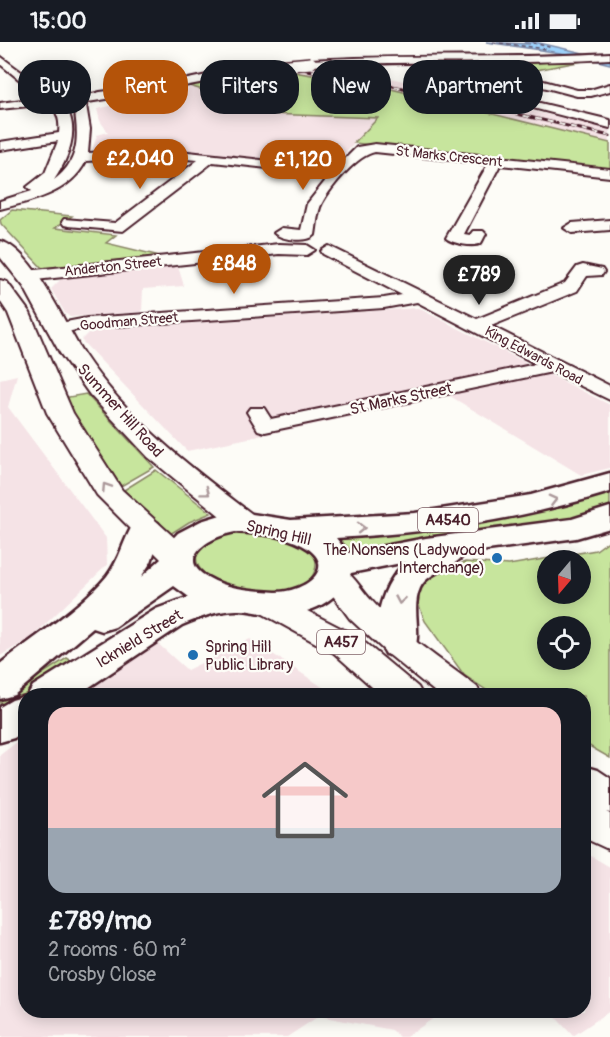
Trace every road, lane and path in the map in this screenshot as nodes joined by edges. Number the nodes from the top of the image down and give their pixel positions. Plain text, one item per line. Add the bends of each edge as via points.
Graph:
1 (402, 47) dead end
2 (419, 55) junction
3 (609, 56) edge
4 (0, 59) edge
5 (437, 60) edge
6 (543, 61) edge
7 (18, 69) edge
8 (18, 79) edge
9 (543, 82) edge
10 (606, 83) edge
11 (91, 93) edge
12 (18, 103) edge
13 (0, 106) edge
14 (543, 107) edge
15 (63, 114) edge
16 (82, 114) edge
17 (610, 124) edge
18 (66, 136) junction
19 (0, 146) edge
20 (81, 157) junction
21 (211, 158) junction
22 (496, 161) junction
23 (339, 172) junction
24 (610, 172) edge
25 (0, 197) edge
26 (30, 197) junction
27 (0, 205) edge
28 (0, 210) edge
29 (69, 222) dead end
30 (572, 228) dead end
31 (604, 229) edge
32 (282, 232) dead end
33 (480, 234) dead end
34 (1, 246) edge
35 (307, 250) dead end
36 (329, 251) dead end
37 (596, 272) dead end
38 (27, 276) junction
39 (0, 286) edge
40 (418, 297) junction
41 (9, 307) edge
42 (478, 325) junction
43 (56, 329) junction
44 (554, 366) junction
45 (606, 388) edge
46 (257, 412) dead end
47 (610, 482) edge
48 (610, 517) edge
49 (246, 523) junction
50 (281, 529) junction
51 (146, 530) junction
52 (475, 542) junction
53 (177, 559) junction
54 (335, 570) junction
55 (253, 601) junction
56 (399, 645) junction
57 (0, 685) edge
58 (59, 688) edge
59 (396, 688) edge
60 (454, 688) edge
61 (18, 715) edge
62 (0, 727) edge
63 (591, 786) edge
64 (610, 798) edge
65 (591, 823) edge
66 (610, 834) edge

1 - 2 street
2 - 5 street
2 - 11 street, bridge via 266,67 180,84
3 - 6 street
4 - 7 street
4 - 8 street
9 - 10 street via 577,93 591,93
12 - 13 street
14 - 17 street
15 - 18 street
16 - 20 street via 86,134
18 - 19 street
18 - 25 street via 48,178
20 - 21 street via 160,153
20 - 26 street via 61,184
21 - 23 street
21 - 29 street via 118,228
22 - 23 street, St Marks Crescent via 375,148 362,150
22 - 24 street, St Marks Crescent
22 - 33 street via 458,232
23 - 32 street, St Marks Crescent via 314,204 307,235
26 - 27 street
26 - 28 street
30 - 31 street
34 - 38 main road, Summer Hill Road
35 - 38 street, Anderton Street via 279,249
36 - 40 street, King Edwards Road
37 - 42 street via 583,270 571,286
38 - 43 main road, Summer Hill Road
39 - 41 main road
40 - 42 street, King Edwards Road
40 - 43 street, Goodman Street via 384,303 87,323
51 -> 41 main road via 111,495 60,413
42 - 44 street, King Edwards Road
43 -> 49 main road, Summer Hill Road via 81,368 124,418 167,461
44 - 45 street, King Edwards Road
44 - 46 street, St Marks Street via 265,426
50 -> 47 highway, A4540 via 380,527 449,520 539,503
48 - 52 highway, A4540 via 576,528
49 - 50 highway, Spring Hill / A4540
49 - 53 highway, Spring Hill / A4540 via 223,523 201,531
50 - 54 highway, Spring Hill / A4540 via 319,541 333,556
51 - 53 main road
51 - 57 highway, A4540 via 134,562 119,584
52 - 54 highway, A4540 via 426,548
52 -> 56 highway, A4540 via 412,572 402,587 396,619
53 - 55 highway via 184,576 195,585
53 - 57 highway, A4540 via 163,578 138,596
54 - 55 highway via 329,584 310,597 292,603
54 - 56 main road, Spring Hill / A457 via 362,611
55 - 58 highway, Icknield Street via 190,608 169,616
55 - 59 main road, A457 via 346,645
56 - 60 main road, Spring Hill / A457
61 - 62 highway
63 - 64 main road
65 - 66 main road

